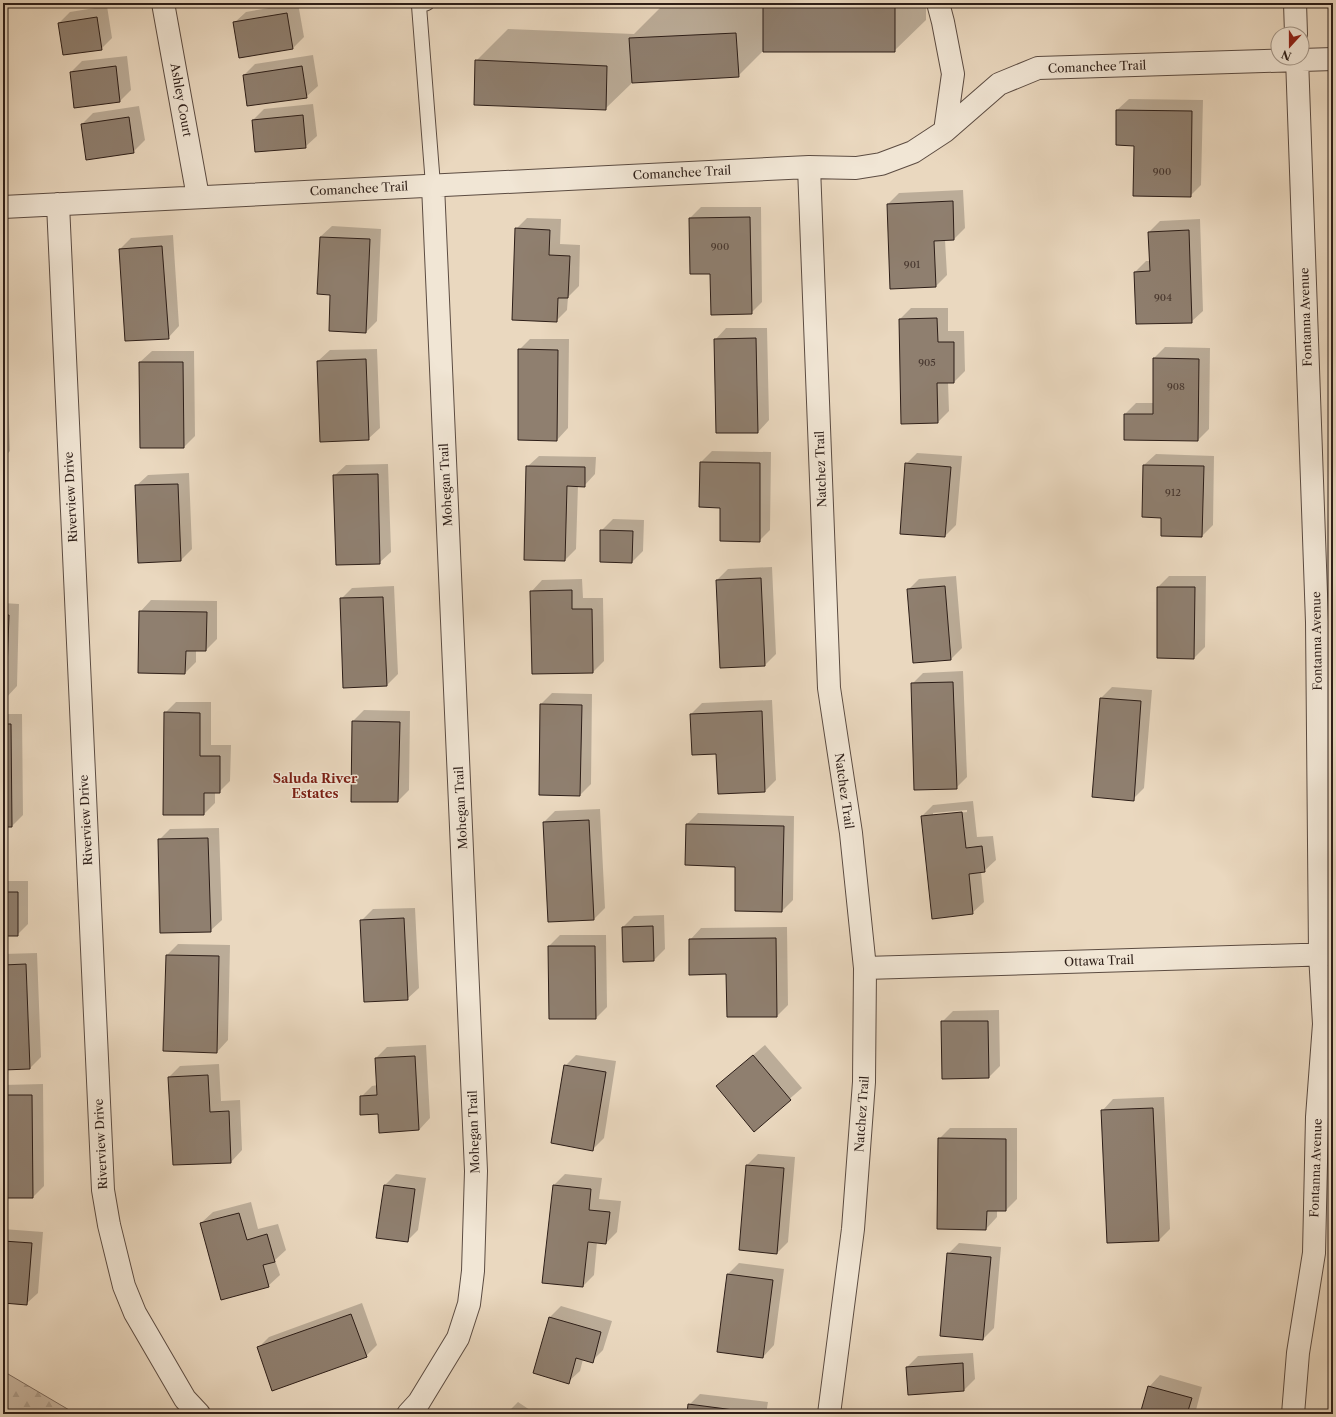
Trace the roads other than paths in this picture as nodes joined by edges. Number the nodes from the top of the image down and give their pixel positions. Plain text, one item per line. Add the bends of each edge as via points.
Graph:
1 (163, 3) edge
2 (427, 3) edge
3 (938, 3) edge
4 (1295, 3) edge
5 (1296, 26) edge
6 (1310, 59) edge
7 (1333, 59) edge
8 (1270, 60) edge
9 (1297, 66) edge
10 (945, 131) junction
11 (809, 167) junction
12 (433, 185) junction
13 (198, 197) junction
14 (58, 204) junction
15 (3, 206) edge
16 (1327, 954) edge
17 (865, 968) junction
18 (199, 1414) edge
19 (408, 1414) edge
20 (829, 1414) edge
21 (1293, 1414) edge

1 - 13 street, Ashley Court
2 - 12 lane via 419,6
3 - 10 street via 953,74
4 - 5 street
6 - 7 street, Comanchee Trail
8 - 10 street, Comanchee Trail via 1038,68 999,84
9 - 16 street, Fontanna Avenue
10 - 11 street, Comanchee Trail via 913,152 881,164 856,168
11 - 12 street, Comanchee Trail
11 - 17 street, Natchez Trail via 829,688 851,832
12 - 13 street, Comanchee Trail
12 - 19 street, Mohegan Trail via 476,1171 473,1271 469,1304 458,1338 419,1402
13 - 14 street, Comanchee Trail
14 - 15 street, Comanchee Trail
14 - 18 street, Riverview Drive via 103,1190 124,1286 135,1313 185,1399
16 - 17 street, Ottawa Trail
16 - 21 street, Fontanna Avenue via 1317,1117 1314,1254 1298,1353
17 - 20 street, Natchez Trail via 864,1082 853,1229

